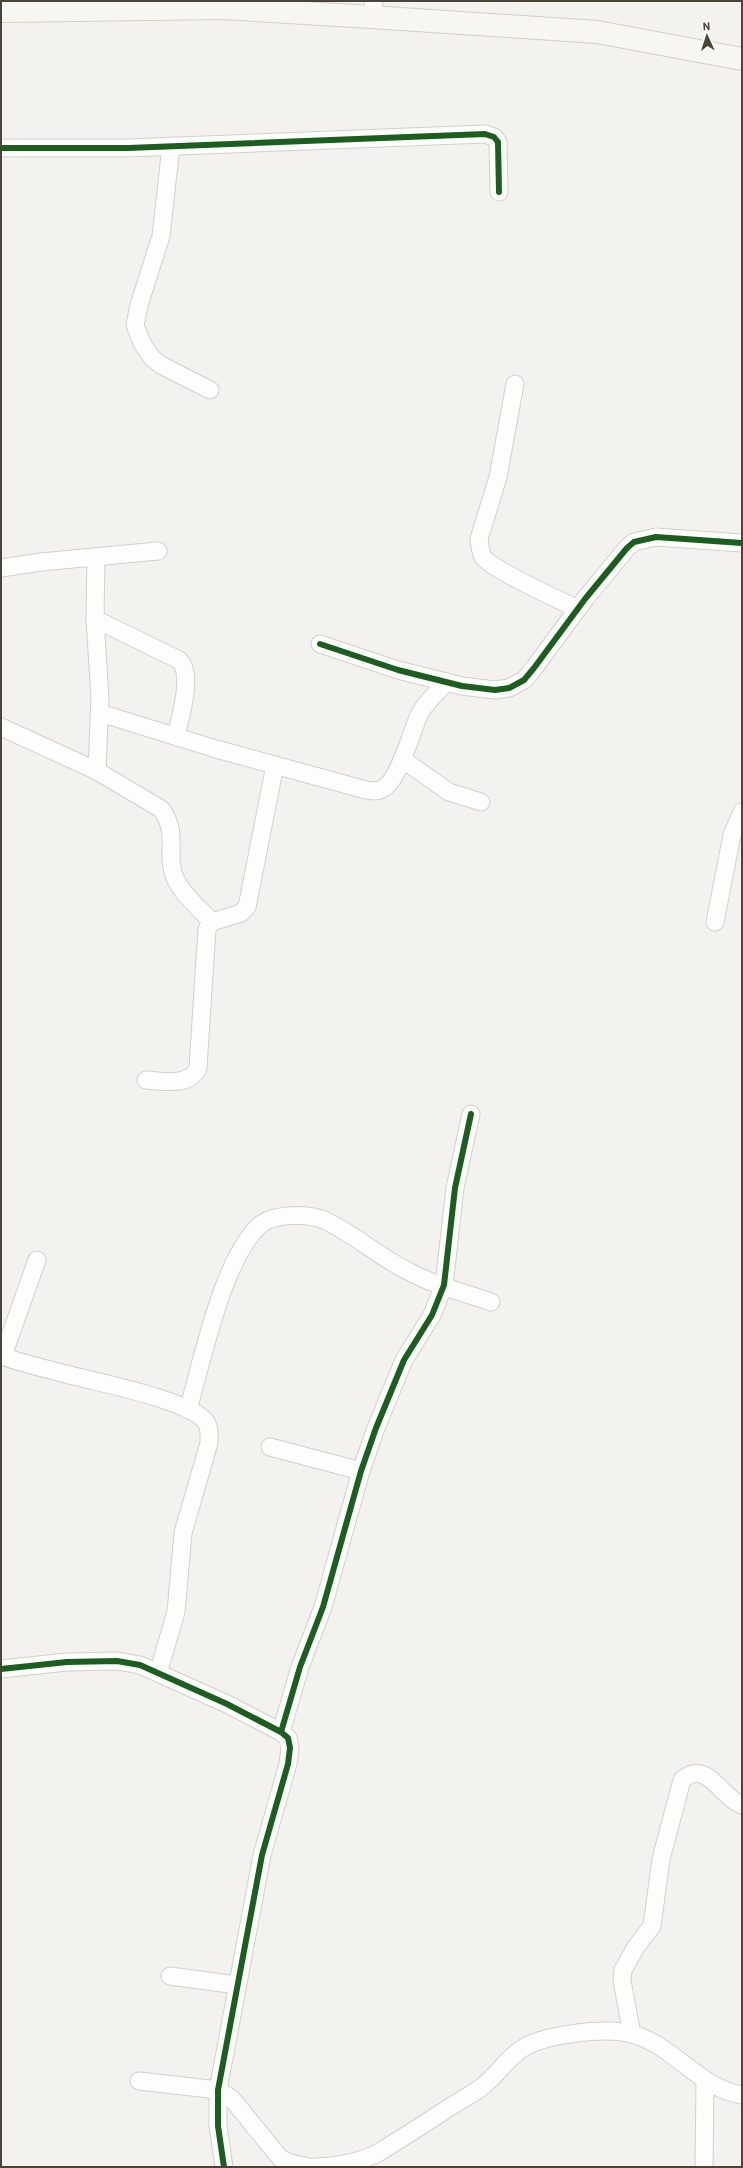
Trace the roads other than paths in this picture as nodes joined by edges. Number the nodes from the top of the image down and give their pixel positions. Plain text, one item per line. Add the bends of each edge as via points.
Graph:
1 (372, 9) edge
2 (1, 11) edge
3 (742, 59) edge
4 (171, 146) junction
5 (1, 148) edge
6 (499, 192) dead end
7 (515, 384) dead end
8 (210, 390) dead end
9 (742, 543) edge
10 (158, 551) dead end
11 (96, 557) junction
12 (1, 568) edge
13 (578, 609) junction
14 (95, 620) junction
15 (320, 644) dead end
16 (447, 682) junction
17 (100, 713) junction
18 (1, 727) edge
19 (176, 737) junction
20 (402, 759) junction
21 (275, 765) junction
22 (97, 771) junction
23 (481, 802) dead end
24 (742, 812) edge
25 (212, 922) junction
26 (715, 922) dead end
27 (146, 1080) dead end
28 (471, 1114) dead end
29 (37, 1260) dead end
30 (444, 1285) junction
31 (491, 1302) dead end
32 (2, 1356) edge
33 (188, 1410) junction
34 (270, 1447) dead end
35 (361, 1471) junction
36 (1, 1669) edge
37 (158, 1673) junction
38 (281, 1732) junction
39 (742, 1805) edge
40 (170, 1976) dead end
41 (237, 1985) junction
42 (632, 2034) junction
43 (705, 2080) junction
44 (139, 2081) dead end
45 (218, 2090) junction
46 (742, 2095) edge
47 (224, 2167) edge
48 (309, 2167) edge
49 (315, 2167) edge
50 (704, 2167) edge

1 - 2 main road
1 - 3 main road via 597,32
4 - 5 street
4 - 6 street via 486,134 498,142
4 - 8 street via 161,236 135,325 142,343 152,358
7 - 13 street via 498,477 479,539 480,549 484,558 504,572
9 - 13 street via 656,537 634,542
10 - 11 street
11 - 12 street
11 - 14 street
13 - 16 street via 524,680 510,688 495,690
14 - 17 street
14 - 19 street via 179,660 184,665 186,686
15 - 16 street via 398,670
16 - 20 street via 420,714
17 - 19 street
17 - 22 street
18 - 22 street
19 - 21 street
20 - 21 street via 390,782 376,791
20 - 23 street via 449,792
21 - 25 street via 247,907 241,913
22 - 25 street via 161,809 165,814 172,832 172,865 176,880
24 - 26 street via 732,834
25 - 27 street via 206,941 198,1068 188,1079 176,1082
28 - 30 street via 455,1188
29 - 32 street
30 - 31 street
30 - 33 street via 407,1271 325,1220 294,1216 260,1224 247,1240 232,1268 212,1325
30 - 35 street via 432,1315 404,1360
32 - 33 street via 137,1391
33 - 37 street via 206,1422 209,1443 182,1533 176,1612
34 - 35 street
35 - 38 street via 323,1607 300,1667
36 - 37 street via 67,1662 117,1661 140,1665
37 - 38 street
38 - 41 street via 288,1738 288,1764 262,1855
39 - 42 street via 707,1776 699,1773 689,1774 682,1780 661,1859 652,1926 623,1970 622,1981
40 - 41 street
41 - 45 street
42 - 43 street via 658,2045
42 - 49 street via 599,2032 535,2041 520,2050 483,2086 378,2153 361,2161
43 - 46 street via 730,2093
43 - 50 street
44 - 45 street
45 - 47 street via 218,2126
45 - 48 street via 232,2099 280,2158

